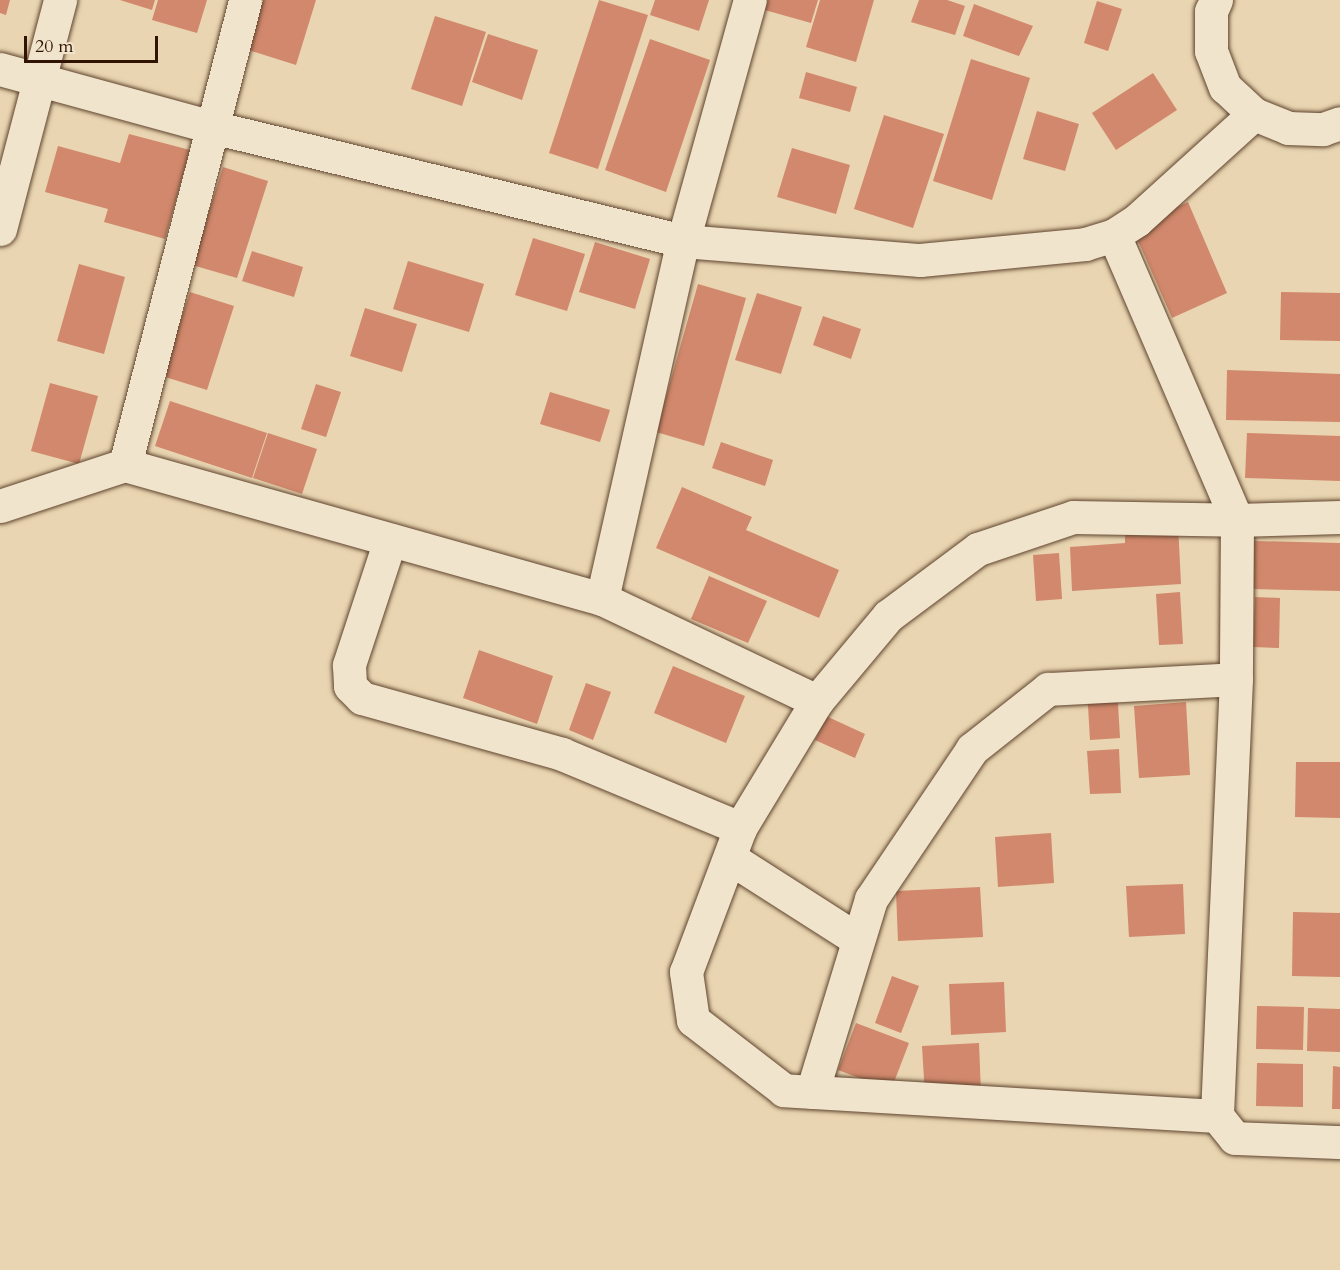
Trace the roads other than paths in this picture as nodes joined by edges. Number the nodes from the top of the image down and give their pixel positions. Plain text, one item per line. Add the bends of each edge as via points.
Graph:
1 (60, 0) edge
2 (245, 0) edge
3 (750, 0) edge
4 (1216, 0) edge
5 (0, 69) edge
6 (39, 80) junction
7 (1254, 114) junction
8 (1340, 123) edge
9 (212, 127) junction
10 (0, 229) edge
11 (1114, 235) junction
12 (683, 241) junction
13 (125, 465) junction
14 (0, 506) edge
15 (1340, 517) edge
16 (1237, 520) junction
17 (390, 540) junction
18 (602, 600) junction
19 (1236, 679) junction
20 (817, 700) junction
21 (735, 843) junction
22 (858, 940) junction
23 (812, 1092) junction
24 (1217, 1116) junction
25 (1340, 1142) edge

1 - 6 street
2 - 9 street
3 - 12 street
4 - 7 street via 1211,11 1211,51 1226,87
5 - 6 street
6 - 9 street
6 - 10 street
7 - 8 street via 1287,128 1323,129
7 - 11 street via 1137,220
9 - 12 street
9 - 13 street
11 - 12 street via 1085,244 920,260
11 - 16 street
12 - 18 street
13 - 14 street
13 - 17 street
15 - 16 street
16 - 19 street
16 - 20 street via 1073,517 978,549 888,616
17 - 18 street
17 - 21 street via 349,665 350,686 362,698 562,754
18 - 20 street
19 - 22 street via 1048,690 972,748 871,899
19 - 24 street
20 - 21 street
21 - 22 street
21 - 23 street via 686,972 693,1020 784,1090
22 - 23 street
23 - 24 street
24 - 25 street via 1235,1138

